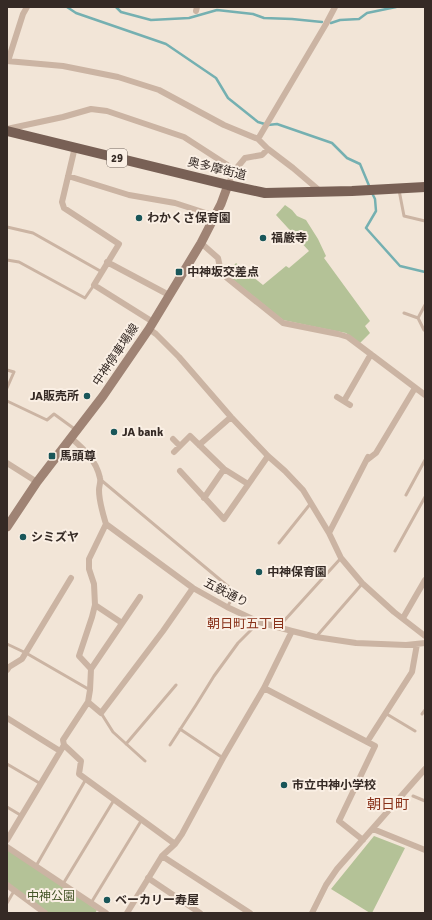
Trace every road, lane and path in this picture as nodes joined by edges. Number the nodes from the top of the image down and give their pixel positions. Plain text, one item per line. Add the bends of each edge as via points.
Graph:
1 (27, 7) edge
2 (335, 7) edge
3 (8, 61) edge
4 (7, 130) edge
5 (258, 139) junction
6 (75, 147) junction
7 (268, 149) junction
8 (235, 170) junction
9 (68, 176) junction
10 (228, 185) junction
11 (425, 187) edge
12 (398, 188) junction
13 (320, 191) junction
14 (215, 216) junction
15 (425, 221) edge
16 (7, 227) edge
17 (201, 243) junction
18 (7, 260) edge
19 (107, 262) junction
20 (102, 272) junction
21 (94, 284) junction
22 (169, 294) junction
23 (425, 305) edge
24 (404, 313) dead end
25 (418, 318) junction
26 (151, 325) junction
27 (424, 330) edge
28 (371, 354) junction
29 (7, 370) edge
30 (7, 388) edge
31 (415, 388) junction
32 (425, 396) edge
33 (337, 397) dead end
34 (7, 401) edge
35 (344, 401) junction
36 (350, 405) dead end
37 (231, 418) junction
38 (73, 434) junction
39 (173, 439) dead end
40 (199, 445) junction
41 (180, 446) junction
42 (174, 452) dead end
43 (268, 456) junction
44 (425, 460) edge
45 (7, 463) edge
46 (224, 468) junction
47 (180, 471) dead end
48 (101, 480) junction
49 (36, 482) junction
50 (248, 484) junction
51 (406, 495) dead end
52 (425, 497) edge
53 (204, 498) junction
54 (311, 503) junction
55 (10, 517) edge
56 (106, 524) junction
57 (7, 528) edge
58 (329, 533) junction
59 (279, 543) dead end
60 (395, 551) dead end
61 (341, 558) junction
62 (71, 578) dead end
63 (425, 580) edge
64 (362, 583) junction
65 (192, 588) junction
66 (140, 597) dead end
67 (95, 605) junction
68 (227, 607) junction
69 (403, 618) junction
70 (259, 622) junction
71 (122, 623) junction
72 (282, 628) junction
73 (292, 632) junction
74 (425, 636) edge
75 (316, 637) junction
76 (7, 644) edge
77 (417, 644) junction
78 (425, 644) edge
79 (26, 653) junction
80 (7, 670) edge
81 (91, 670) junction
82 (176, 685) dead end
83 (264, 688) junction
84 (90, 690) junction
85 (88, 702) junction
86 (425, 710) edge
87 (100, 712) junction
88 (386, 713) junction
89 (422, 714) dead end
90 (7, 718) edge
91 (180, 729) junction
92 (415, 731) dead end
93 (367, 742) junction
94 (126, 744) junction
95 (170, 744) dead end
96 (64, 745) junction
97 (60, 751) junction
98 (224, 758) junction
99 (145, 761) dead end
100 (7, 764) edge
101 (425, 769) edge
102 (86, 780) junction
103 (41, 784) junction
104 (413, 796) dead end
105 (114, 800) junction
106 (425, 801) edge
107 (7, 807) edge
108 (22, 816) junction
109 (141, 820) junction
110 (373, 829) junction
111 (7, 840) edge
112 (363, 840) junction
113 (174, 844) junction
114 (7, 847) edge
115 (425, 850) edge
116 (162, 856) junction
117 (36, 866) junction
118 (148, 878) junction
119 (63, 884) junction
120 (7, 885) edge
121 (15, 890) junction
122 (91, 903) junction
123 (7, 904) edge
124 (43, 913) edge
125 (106, 913) edge
126 (127, 913) edge
127 (200, 913) edge
128 (250, 913) edge
129 (312, 913) edge

1 - 3 street
2 - 5 street
3 - 5 street via 63,66 118,77 159,90 224,125
4 - 6 main road, 奥多摩街道 / 29
4 - 8 street via 92,109 108,111 184,137
5 - 7 street
6 - 9 street
6 - 10 main road, 奥多摩街道 / 29
7 - 8 street via 262,155 245,158
7 - 13 street
8 - 10 street
9 - 14 street via 129,195 175,203
9 - 19 street via 62,202 64,208 119,244
10 - 13 main road, 奥多摩街道 / 29 via 264,193
10 - 14 main road, 中神停車場線
11 - 12 main road, 奥多摩街道 / 29
12 - 13 main road, 奥多摩街道 / 29
12 - 15 lane via 404,216
14 - 17 main road, 中神停車場線
16 - 20 lane via 32,233
17 - 22 main road, 中神停車場線
17 - 28 street via 218,258 221,272 226,278 283,323 348,337
18 - 21 lane via 19,262 85,298
19 - 20 street
19 - 22 street
20 - 21 street
21 - 26 street
22 - 26 main road, 中神停車場線
23 - 25 lane
24 - 25 lane
25 - 27 lane
26 - 37 street via 156,334
26 - 38 main road, 中神停車場線 via 103,396
28 - 31 street
28 - 35 street
29 - 30 lane via 14,372
31 - 32 street
31 - 58 street via 376,453 368,458
33 - 35 street
34 - 38 lane via 48,420 54,414
35 - 36 street
37 - 40 street
37 - 43 street
38 - 48 street via 96,465
38 - 49 main road, 中神停車場線
39 - 41 street
40 - 41 street via 190,436
40 - 46 street
41 - 42 street
43 - 50 street
43 - 54 street via 303,490
44 - 51 lane
45 - 49 street
46 - 50 street
46 - 53 street
47 - 53 street
48 - 56 street via 98,489
48 - 68 lane via 236,593
49 - 55 main road, 中神停車場線
50 - 53 street via 224,519
52 - 60 lane
54 - 58 street
54 - 59 lane
55 - 57 main road, 中神停車場線
56 - 65 street, 五鉄通り
56 - 67 street via 89,559
58 - 61 street
61 - 64 street
61 - 72 lane via 283,622
62 - 79 street
63 - 69 street
64 - 69 street
64 - 75 lane
65 - 68 street, 五鉄通り
65 - 87 street via 163,631
66 - 71 street
67 - 71 street
67 - 81 street via 79,656
68 - 70 street, 五鉄通り
69 - 74 street
70 - 72 street, 五鉄通り
70 - 91 lane via 238,643
71 - 81 street
72 - 73 street, 五鉄通り
73 - 75 street, 五鉄通り
73 - 83 street
75 - 77 street, 五鉄通り via 356,643
76 - 79 lane
77 - 78 street, 五鉄通り
77 - 88 street via 412,672
79 - 80 street
79 - 84 lane
81 - 84 street
82 - 94 lane
83 - 93 street
83 - 98 street
84 - 85 street
85 - 87 street
85 - 96 street via 63,740
86 - 89 lane
87 - 94 lane
88 - 92 lane
88 - 93 street
90 - 97 street
91 - 95 lane
91 - 98 lane
93 - 112 street via 375,746 340,821
94 - 99 lane
96 - 97 street
96 - 102 street via 81,761 79,774
97 - 103 street
98 - 113 street
100 - 103 lane
101 - 110 street
102 - 105 street
102 - 117 lane
103 - 108 street
104 - 106 lane
105 - 109 street
105 - 119 lane
107 - 108 lane
108 - 111 street
109 - 113 street
109 - 122 lane
110 - 112 street
110 - 115 street
112 - 129 street via 337,869
113 - 116 street
114 - 117 street
116 - 118 street
116 - 128 street
117 - 119 street
118 - 126 street
118 - 127 street
119 - 122 street
120 - 121 street
121 - 123 lane
121 - 124 street
122 - 125 street

